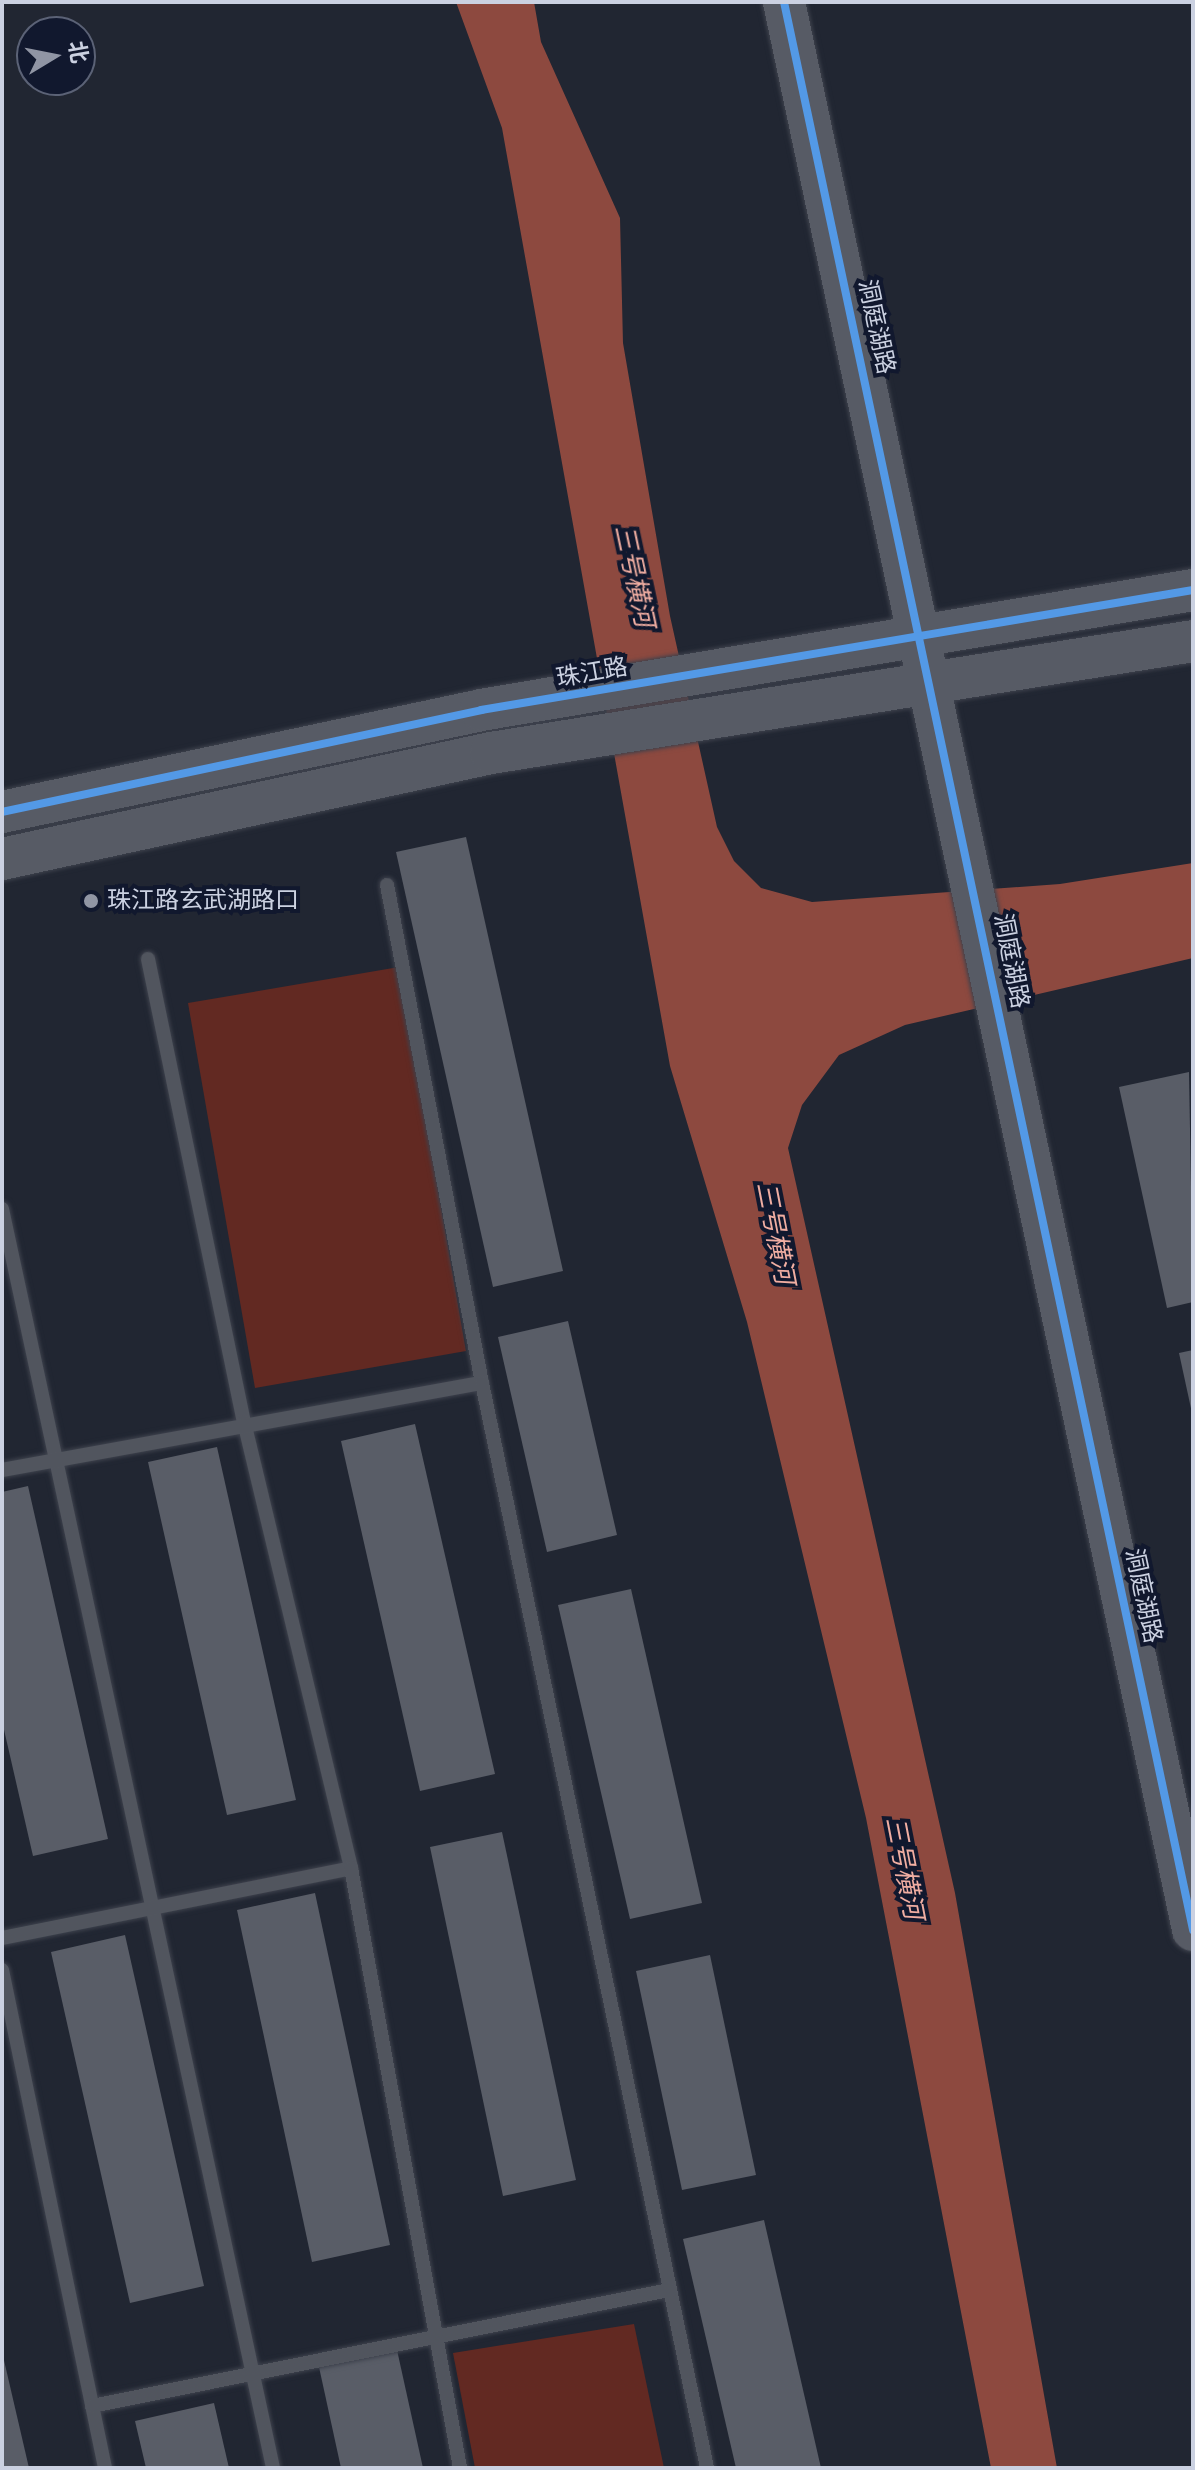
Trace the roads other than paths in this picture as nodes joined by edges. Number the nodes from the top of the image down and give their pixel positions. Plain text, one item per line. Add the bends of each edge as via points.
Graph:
1 (784, 2) edge
2 (1193, 590) edge
3 (924, 635) junction
4 (1193, 641) edge
5 (934, 686) junction
6 (2, 812) edge
7 (2, 859) edge
8 (387, 885) dead end
9 (148, 959) dead end
10 (2, 1209) edge
11 (482, 1383) junction
12 (244, 1422) junction
13 (58, 1459) junction
14 (2, 1470) edge
15 (351, 1868) junction
16 (151, 1907) junction
17 (1193, 1930) edge
18 (2, 1938) edge
19 (2, 1970) edge
20 (669, 2290) junction
21 (434, 2336) junction
22 (254, 2373) junction
23 (92, 2406) junction
24 (105, 2468) edge
25 (273, 2468) edge
26 (460, 2468) edge
27 (707, 2468) edge

1 - 3 street, 洞庭湖路
2 - 3 street, 珠江路
3 - 5 street, 洞庭湖路
3 - 6 street, 珠江路 via 558,700
4 - 5 street
5 - 7 street via 572,740
5 - 17 street, 洞庭湖路
8 - 11 lane
9 - 12 lane
10 - 13 lane
11 - 12 lane
11 - 20 lane
12 - 13 lane
12 - 15 lane
13 - 14 lane
13 - 16 lane
15 - 16 lane
15 - 21 lane
16 - 18 lane
16 - 22 lane
19 - 23 lane
20 - 21 lane
20 - 27 lane
21 - 22 lane
21 - 26 lane
22 - 23 lane
22 - 25 lane
23 - 24 lane

